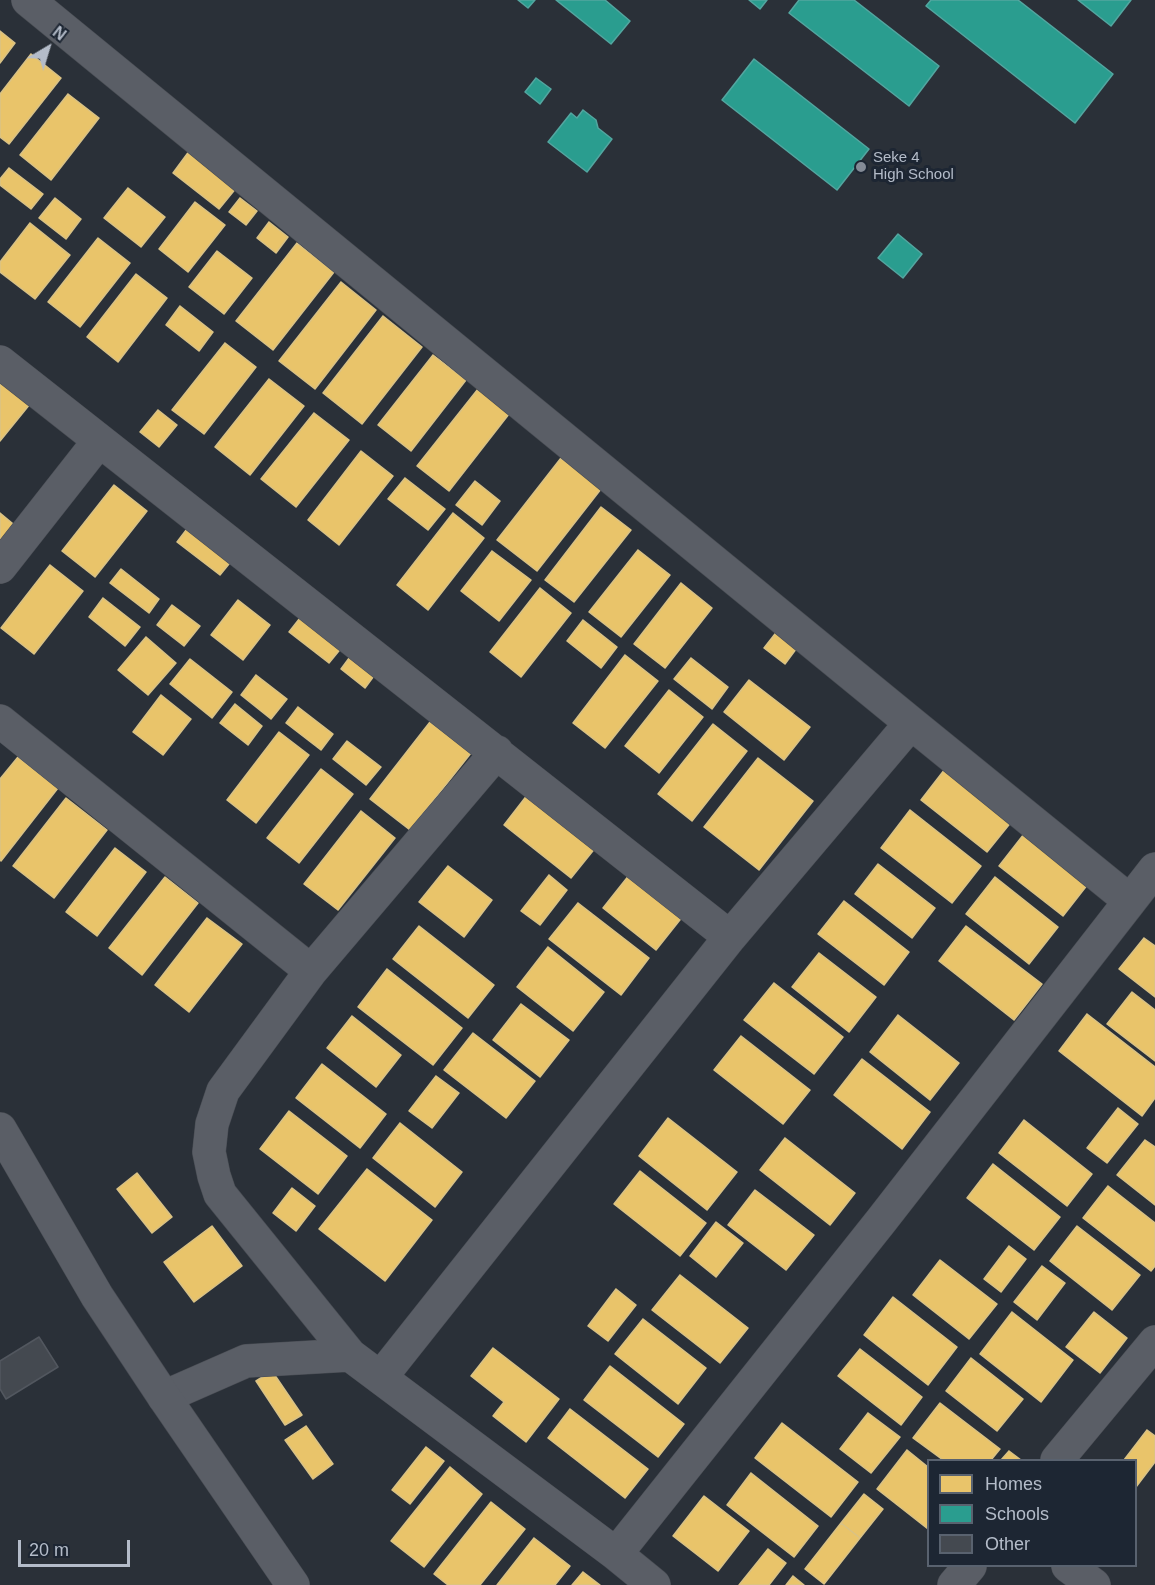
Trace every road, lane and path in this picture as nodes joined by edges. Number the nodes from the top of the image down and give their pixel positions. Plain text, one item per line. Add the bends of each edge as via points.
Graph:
1 (28, 0) edge
2 (0, 362) edge
3 (99, 441) junction
4 (0, 567) edge
5 (0, 721) edge
6 (911, 723) junction
7 (497, 752) junction
8 (1155, 869) edge
9 (1130, 901) junction
10 (730, 937) junction
11 (311, 971) junction
12 (0, 1129) edge
13 (1155, 1341) edge
14 (350, 1355) junction
15 (381, 1377) junction
16 (164, 1397) junction
17 (1059, 1459) edge
18 (616, 1554) junction
19 (969, 1567) edge
20 (1069, 1567) edge
21 (293, 1585) edge
22 (654, 1585) edge
23 (954, 1585) edge
24 (1094, 1585) edge

1 - 6 street
2 - 3 street
3 - 4 street
3 - 7 street
5 - 11 street
6 - 9 street
6 - 10 street
7 - 10 street
7 - 11 street
8 - 9 street
9 - 18 street
10 - 15 street
11 - 14 street via 224,1091 212,1124 209,1152 220,1194
12 - 16 street via 97,1296
13 - 17 street
14 - 15 street
14 - 16 street via 246,1361
15 - 18 street
16 - 21 street
18 - 22 street
19 - 23 street
20 - 24 street

